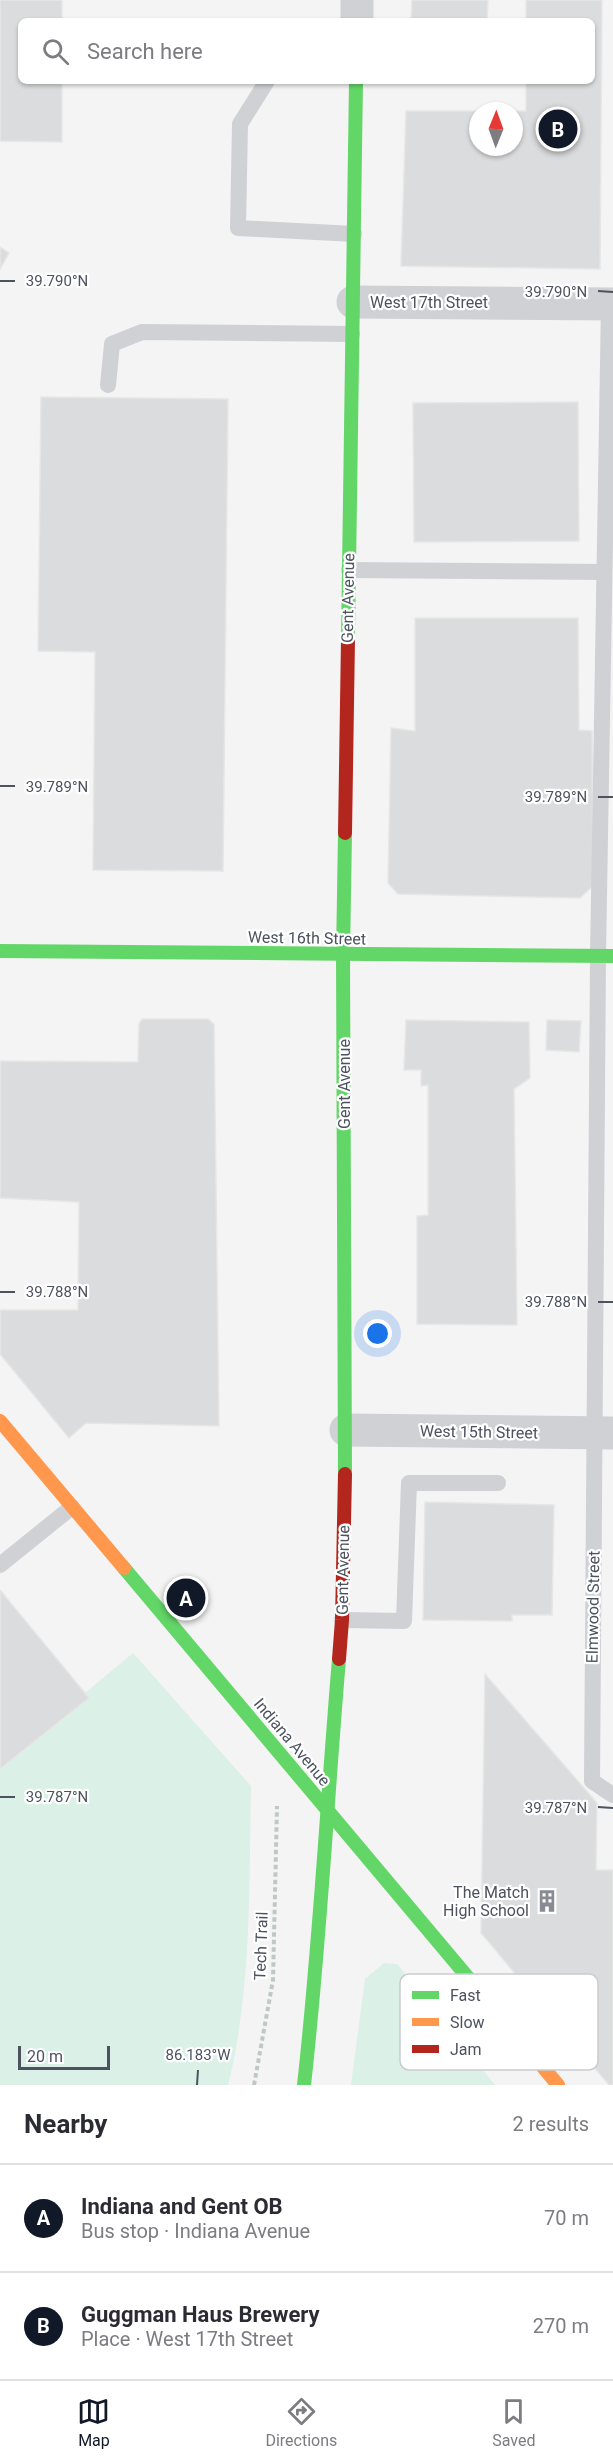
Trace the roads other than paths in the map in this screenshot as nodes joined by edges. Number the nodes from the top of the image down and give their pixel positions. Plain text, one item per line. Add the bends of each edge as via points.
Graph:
1 (357, 0) edge
2 (357, 18) edge
3 (265, 84) edge
4 (356, 84) edge
5 (354, 234) junction
6 (611, 304) edge
7 (352, 318) junction
8 (108, 385) dead end
9 (349, 570) junction
10 (604, 572) junction
11 (0, 951) edge
12 (343, 955) junction
13 (605, 956) edge
14 (0, 1421) edge
15 (346, 1430) junction
16 (604, 1433) edge
17 (498, 1483) dead end
18 (72, 1507) junction
19 (0, 1565) edge
20 (342, 1620) junction
21 (613, 1795) edge
22 (326, 1808) junction
23 (465, 1974) edge
24 (545, 2070) edge
25 (304, 2085) edge
26 (558, 2085) edge

1 - 2 street
3 - 5 lane via 240,124 238,228
4 - 5 street, Gent Avenue
5 - 7 street, Gent Avenue
6 - 7 street, West 17th Street
6 - 10 lane
7 - 8 lane via 142,332 112,344
7 - 9 street, Gent Avenue
9 - 10 lane
9 - 12 street, Gent Avenue
10 - 13 lane
11 - 12 street, West 16th Street
12 - 13 street, West 16th Street
12 - 15 street, Gent Avenue
13 - 16 lane, Elmwood Street
14 - 18 street, Indiana Avenue
15 - 16 street, West 15th Street
15 - 20 street, Gent Avenue
16 - 21 lane, Elmwood Street via 592,1781
17 - 20 lane via 409,1483 404,1621
18 - 19 lane
18 - 22 street, Indiana Avenue
20 - 22 street, Gent Avenue
22 - 23 street, Indiana Avenue
22 - 25 street, Gent Avenue
24 - 26 street, Indiana Avenue

